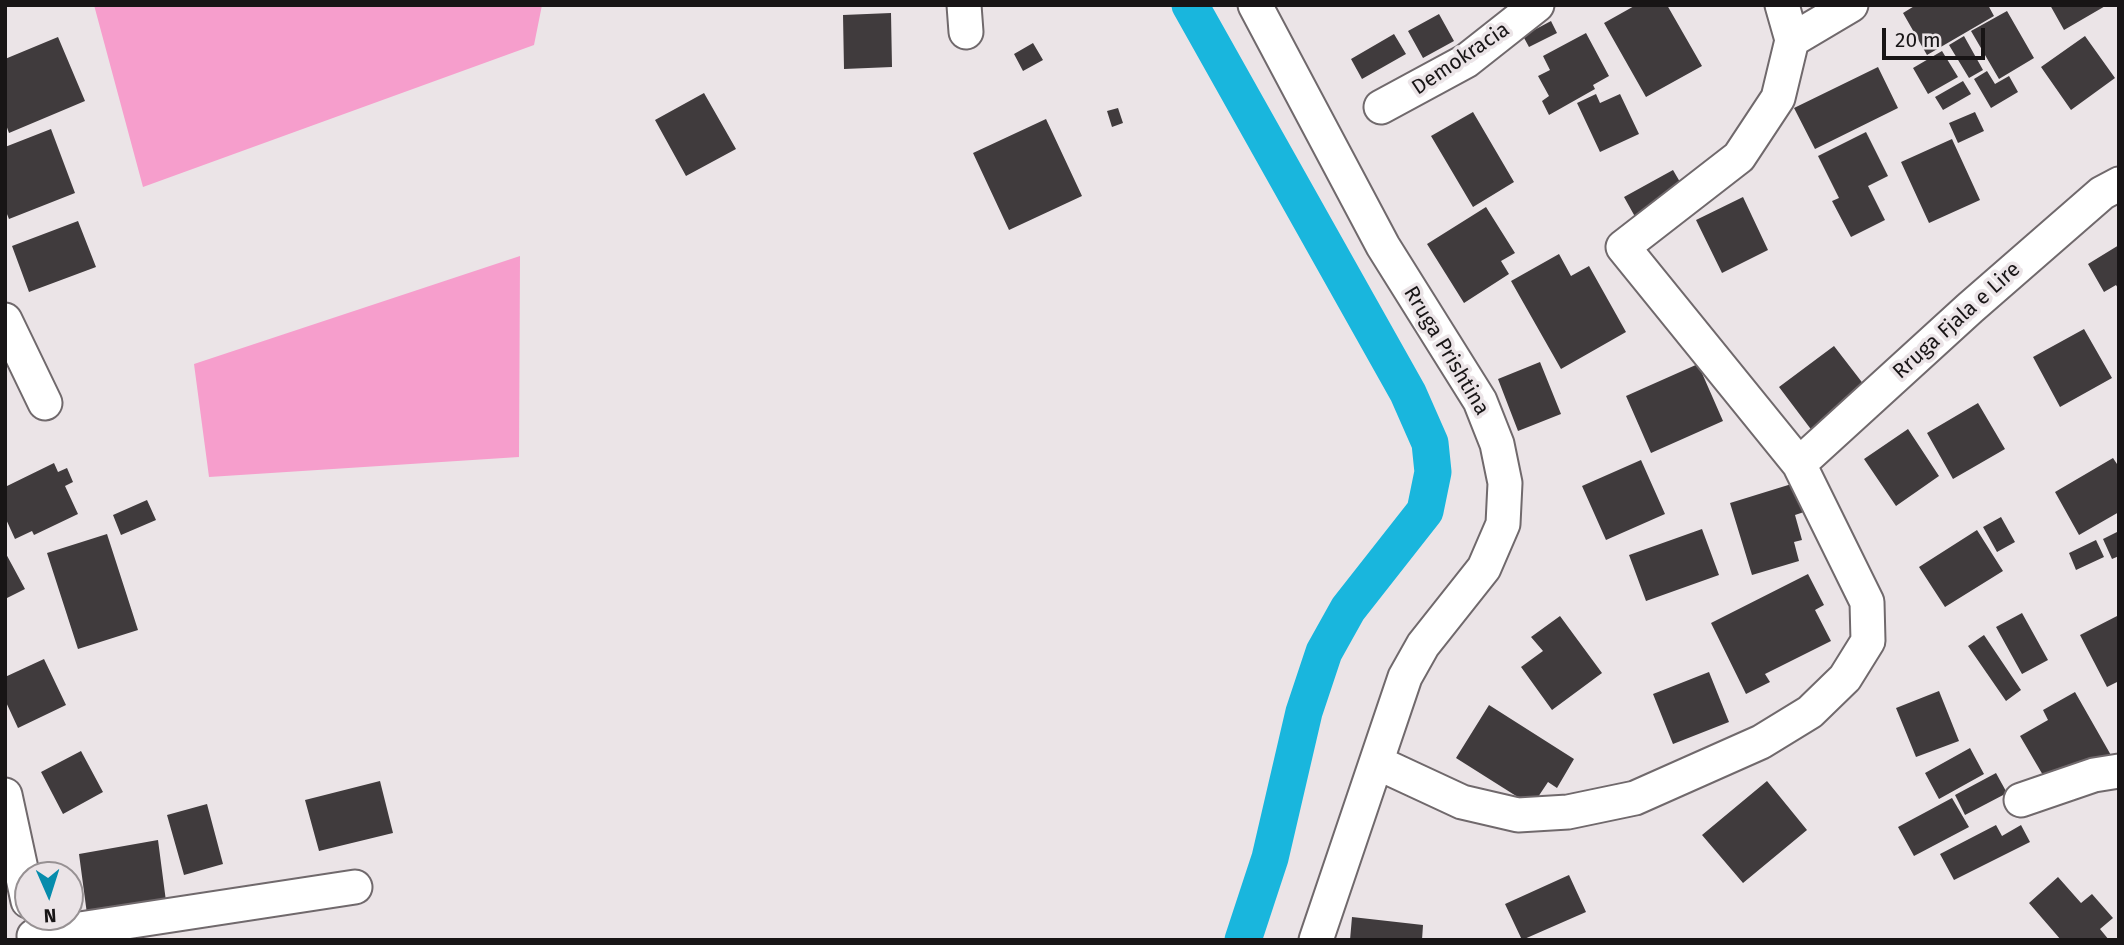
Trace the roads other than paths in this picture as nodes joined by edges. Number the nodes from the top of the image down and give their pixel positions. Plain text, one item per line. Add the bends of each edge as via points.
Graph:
1 (1255, 5) edge
2 (1537, 5) edge
3 (1782, 5) edge
4 (1851, 5) edge
5 (1792, 40) junction
6 (1381, 107) dead end
7 (2119, 184) edge
8 (5, 320) edge
9 (45, 403) dead end
10 (1799, 464) junction
11 (1378, 763) junction
12 (2119, 771) edge
13 (5, 795) edge
14 (2021, 800) dead end
15 (19, 861) edge
16 (355, 887) dead end
17 (84, 924) edge
18 (1317, 940) edge

1 - 11 street, Rruga Prishtina via 1383,246 1480,401 1497,444 1505,483 1503,524 1483,568 1423,645 1405,677
2 - 6 street, Demokracia via 1457,66
3 - 5 street
4 - 5 street
5 - 10 street via 1779,98 1740,157 1623,247
7 - 10 street, Rruga Fjala e Lire via 2102,193 1990,290
8 - 9 street
10 - 11 street via 1867,602 1868,640 1845,678 1810,712 1761,742 1635,798 1568,811 1518,815 1462,802
11 - 18 street, Rruga Prishtina
12 - 14 street
13 - 15 street
16 - 17 street

